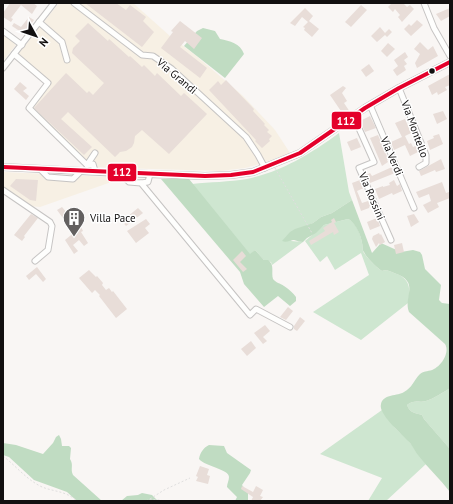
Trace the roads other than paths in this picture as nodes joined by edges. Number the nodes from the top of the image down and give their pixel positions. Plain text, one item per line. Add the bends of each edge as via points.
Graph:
1 (54, 3) edge
2 (74, 3) edge
3 (424, 3) edge
4 (39, 22) junction
5 (3, 31) edge
6 (22, 45) junction
7 (14, 54) junction
8 (450, 56) edge
9 (67, 60) dead end
10 (450, 62) edge
11 (3, 68) edge
12 (399, 88) junction
13 (370, 104) junction
14 (353, 115) junction
15 (95, 153) dead end
16 (87, 165) junction
17 (419, 167) dead end
18 (3, 168) edge
19 (265, 168) junction
20 (95, 172) junction
21 (120, 173) junction
22 (150, 174) junction
23 (141, 183) junction
24 (3, 190) edge
25 (414, 208) dead end
26 (391, 240) dead end
27 (36, 261) dead end
28 (290, 327) dead end

1 - 4 street
2 - 19 street, Via Grandi via 142,55 154,56 172,69 246,137
3 - 8 street via 434,28
4 - 6 street
4 - 9 street via 62,42
5 - 6 street
6 - 7 street
7 - 11 street
7 - 16 street via 48,83 28,108
10 - 12 main road, Via Montello
12 - 13 main road, Via Montello
12 - 17 street, Via Montello via 426,154 426,163
13 - 14 main road, Via Montello
13 - 25 street, Via Verdi
14 - 19 main road, Via Montello via 300,153
14 - 26 street, Via Rossini via 374,162 359,168
15 - 16 street
16 - 20 street via 93,164
18 - 20 main road, Via Montello
19 - 22 main road, Via Montello via 231,175
20 - 21 main road, Via Montello
21 - 22 main road, Via Montello
21 - 23 street via 129,182
22 - 23 street via 148,182
23 - 28 street via 250,315 256,310
24 - 27 street via 50,222 52,226 48,250

